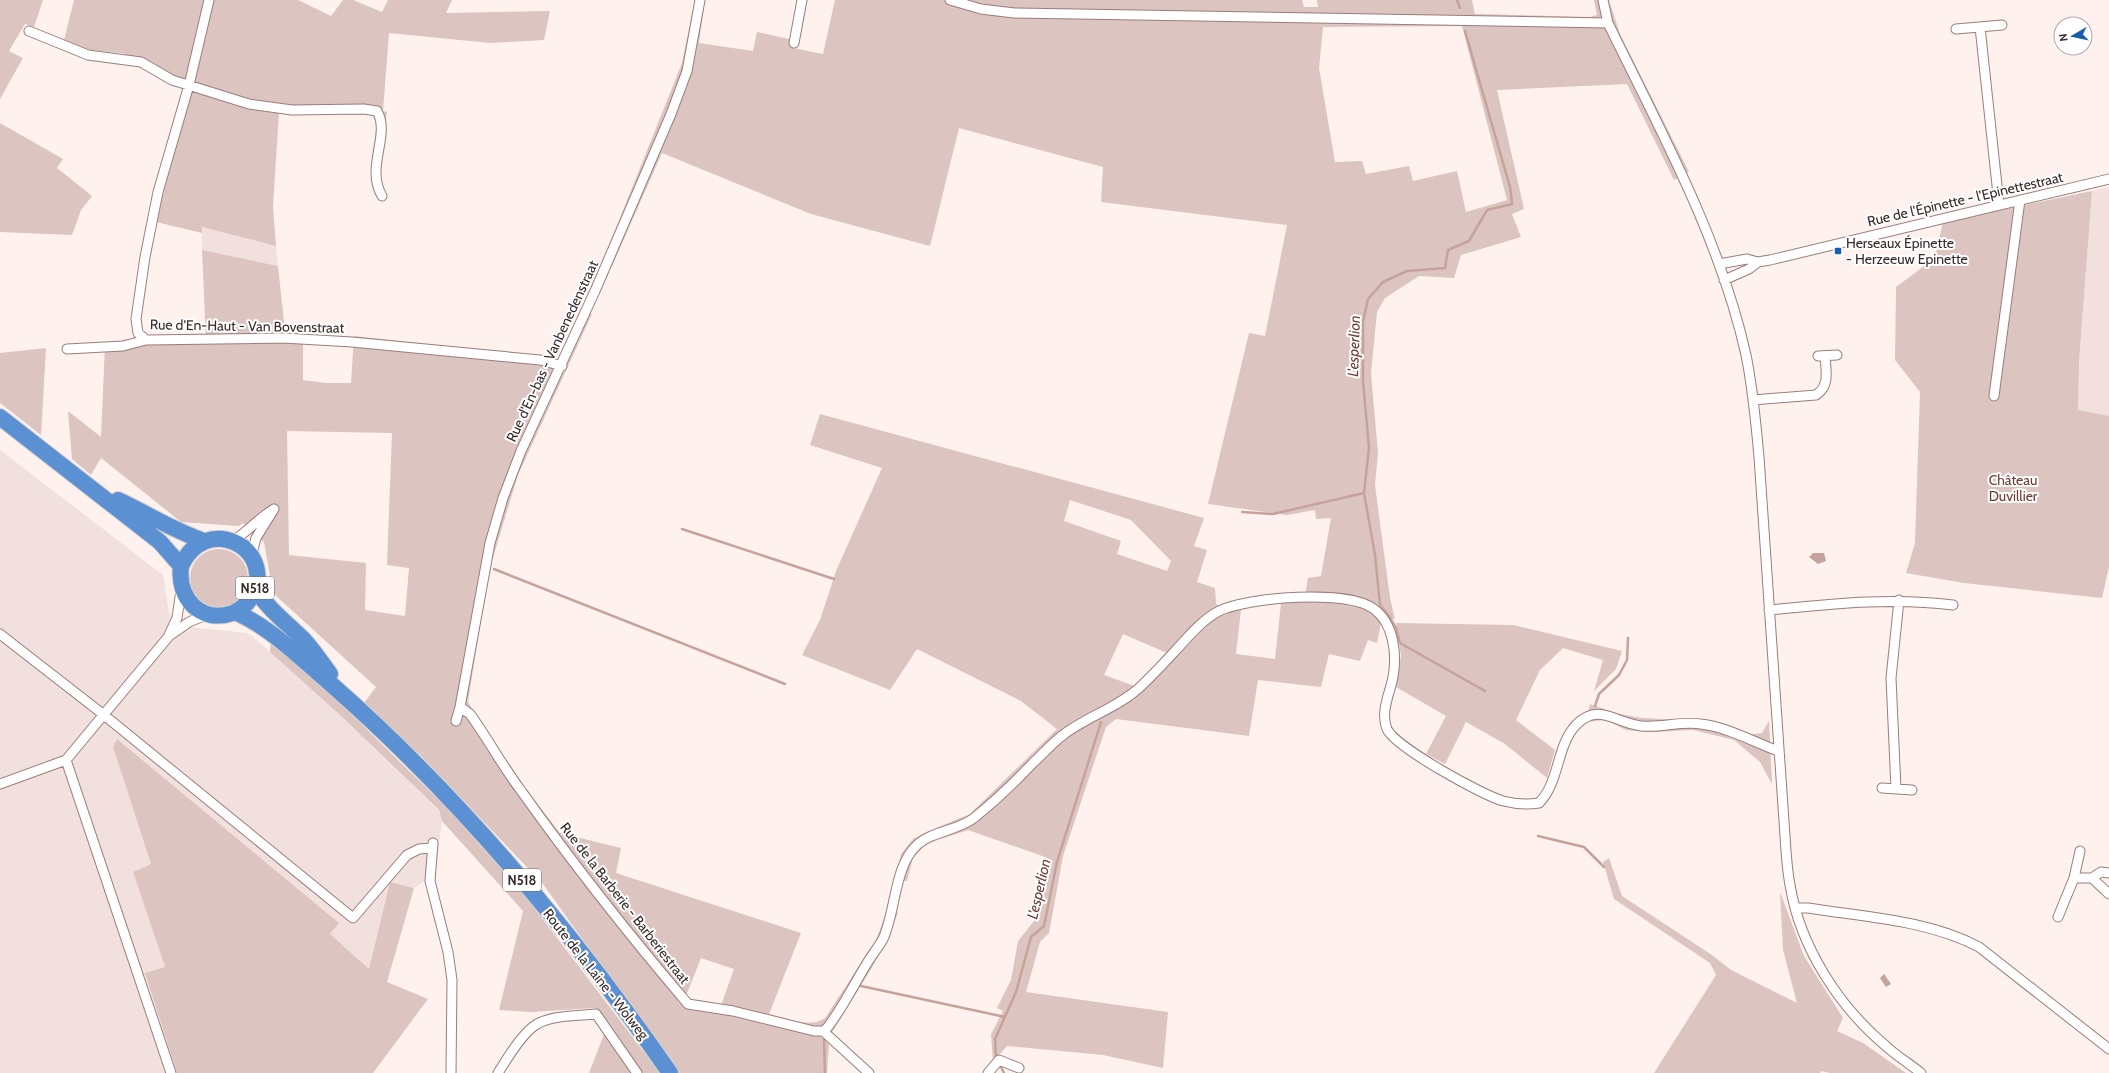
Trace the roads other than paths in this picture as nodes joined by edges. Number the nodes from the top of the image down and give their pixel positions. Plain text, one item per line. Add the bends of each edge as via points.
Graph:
1 (209, 0) edge
2 (700, 0) edge
3 (802, 0) edge
4 (950, 0) edge
5 (1603, 0) edge
6 (1608, 23) junction
7 (2002, 25) dead end
8 (1980, 27) junction
9 (1956, 29) dead end
10 (29, 31) dead end
11 (794, 43) dead end
12 (189, 85) junction
13 (2109, 179) edge
14 (382, 196) dead end
15 (2020, 200) junction
16 (1999, 204) junction
17 (1758, 262) junction
18 (1719, 264) junction
19 (1724, 280) junction
20 (146, 340) junction
21 (67, 349) dead end
22 (1837, 355) dead end
23 (562, 366) junction
24 (1994, 396) dead end
25 (1753, 400) junction
26 (0, 417) edge
27 (93, 488) junction
28 (204, 541) junction
29 (233, 541) junction
30 (251, 557) junction
31 (181, 566) junction
32 (182, 589) junction
33 (255, 589) junction
34 (1900, 600) junction
35 (1953, 605) dead end
36 (1769, 610) junction
37 (235, 612) junction
38 (208, 614) junction
39 (0, 634) edge
40 (169, 636) junction
41 (353, 704) junction
42 (460, 707) junction
43 (104, 715) junction
44 (456, 721) dead end
45 (1778, 751) junction
46 (66, 760) junction
47 (0, 784) edge
48 (1882, 788) dead end
49 (1896, 789) junction
50 (1912, 790) dead end
51 (2080, 851) dead end
52 (2109, 873) edge
53 (2074, 878) junction
54 (2092, 878) junction
55 (2109, 894) edge
56 (1795, 908) junction
57 (2058, 917) dead end
58 (823, 1031) junction
59 (2109, 1049) edge
60 (1019, 1068) dead end
61 (171, 1073) edge
62 (451, 1073) edge
63 (498, 1073) edge
64 (636, 1073) edge
65 (670, 1073) edge
66 (869, 1073) edge
67 (988, 1073) edge
68 (1921, 1073) edge

1 - 12 street, Rue d'En-Haut - Van Bovenstraat
2 - 23 street, Rue d'En-bas - Vanbenedenstraat via 687,71 671,114
3 - 11 street
4 - 6 street via 982,9 1014,13
5 - 6 street
6 - 18 street via 1681,175
7 - 8 street
8 - 9 street
8 - 16 street
10 - 12 street via 88,54 141,62 172,80
12 - 14 street via 249,104 292,110 377,111 382,124 375,174 376,186
12 - 20 street, Rue d'En-Haut - Van Bovenstraat via 158,192 144,257 136,320 138,333
13 - 15 street, Rue de l'Épinette - l'Epinettestraat
15 - 16 street, Rue de l'Épinette - l'Epinettestraat
15 - 24 street
16 - 17 street, Rue de l'Épinette - l'Epinettestraat
17 - 18 street via 1747,259
17 - 19 street
18 - 19 street
19 - 25 street via 1746,355
20 - 21 street via 123,346
20 - 23 street, Rue d'En-Haut - Van Bovenstraat via 252,337 352,342 540,360
22 - 25 street via 1822,356 1826,384 1822,392 1816,395
23 - 42 street, Rue d'En-bas - Vanbenedenstraat via 521,451 503,498 490,543
25 - 36 street via 1760,457
26 - 27 highway
27 - 28 highway via 144,512 179,533
27 - 31 highway via 148,531
28 - 29 highway
28 - 31 highway via 194,547
29 - 30 highway, N518
29 - 30 street via 248,532 262,516 274,509 256,538
30 - 33 highway, N518 via 257,572
31 - 32 highway
32 - 38 highway via 192,605
32 - 40 street via 177,618
33 - 37 highway, N518 via 245,605
33 - 41 highway, Route de la Laine - Wolweg / N518 via 280,620 306,642
34 - 35 street
34 - 36 street via 1846,602
34 - 49 street via 1891,678
36 - 45 street
37 - 38 highway, N518 via 222,615
37 - 41 highway, Route de la Laine - Wolweg / N518 via 254,620 302,658
38 - 40 street via 189,622
39 - 43 street
40 - 43 street
41 - 65 highway, Route de la Laine - Wolweg / N518 via 424,772 494,847 577,946
42 - 44 street, Rue d'En-bas - Vanbenedenstraat
42 - 58 street, Rue de la Barberie - Barberiestraat via 470,714 521,791 653,963 688,1004
43 - 46 street
43 - 62 street via 353,918 407,856 432,845 430,881 448,952 452,980
45 - 56 street via 1789,878
45 - 58 street via 1702,724 1640,726 1595,713 1585,718 1569,736 1549,792 1539,803 1525,805 1502,800 1480,791 1421,757 1388,731 1384,718 1393,677 1393,642 1388,628 1373,608 1342,598 1310,597 1259,600 1219,611 1192,632 1137,689 1061,736 1013,784 974,818 917,845 908,857 902,872 883,938 833,1020
46 - 47 street
46 - 61 street
48 - 49 street
49 - 50 street
51 - 53 street
52 - 54 street via 2102,872
53 - 54 street
53 - 57 street
54 - 55 street
56 - 59 street via 1937,928 1959,936 1979,947
56 - 68 street via 1815,959 1849,1008 1887,1047
58 - 66 street
60 - 67 street via 999,1060
63 - 64 street via 524,1037 537,1024 596,1014

